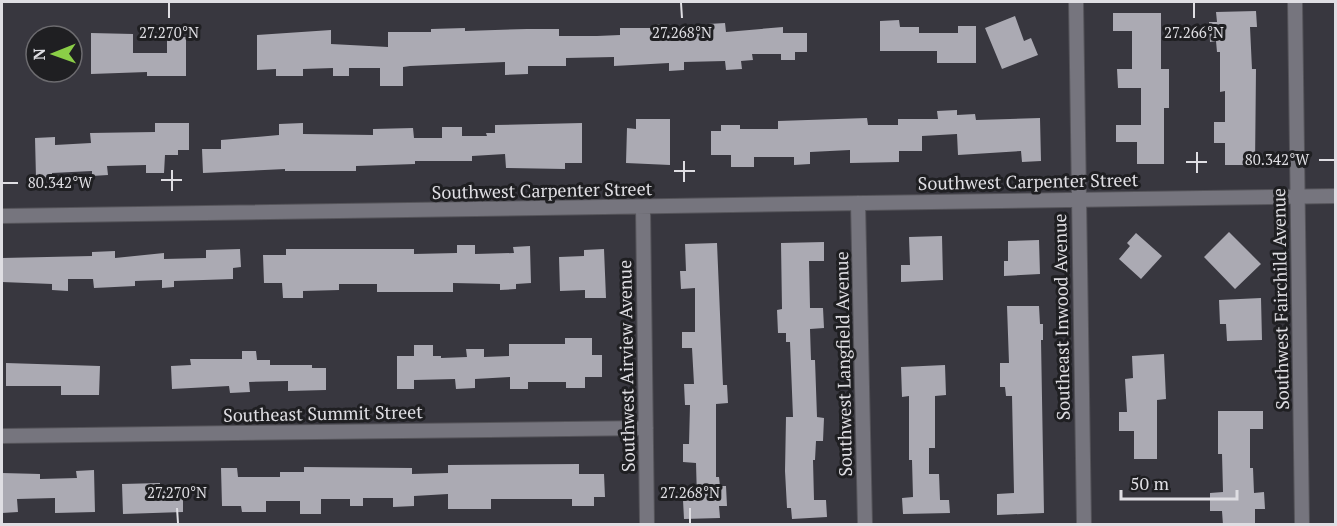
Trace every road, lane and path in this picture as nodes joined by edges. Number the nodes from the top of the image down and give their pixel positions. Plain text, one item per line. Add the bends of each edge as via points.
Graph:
1 (1076, 2) edge
2 (1295, 2) edge
3 (1335, 196) edge
4 (1298, 197) junction
5 (1079, 199) junction
6 (858, 203) junction
7 (643, 207) junction
8 (2, 216) edge
9 (646, 428) junction
10 (2, 436) edge
11 (647, 525) edge
12 (866, 525) edge
13 (1084, 525) edge
14 (1302, 525) edge

1 - 5 street, Southeast Inwood Avenue
2 - 4 street, Southwest Fairchild Avenue
3 - 4 street, Southwest Carpenter Street
4 - 5 street, Southwest Carpenter Street
4 - 14 street, Southwest Fairchild Avenue
5 - 6 street, Southwest Carpenter Street
5 - 13 street, Southeast Inwood Avenue
6 - 7 street, Southwest Carpenter Street
6 - 12 street, Southwest Langfield Avenue
7 - 8 street, Southwest Carpenter Street
7 - 9 street, Southwest Airview Avenue
9 - 10 street, Southeast Summit Street
9 - 11 street, Southwest Airview Avenue

